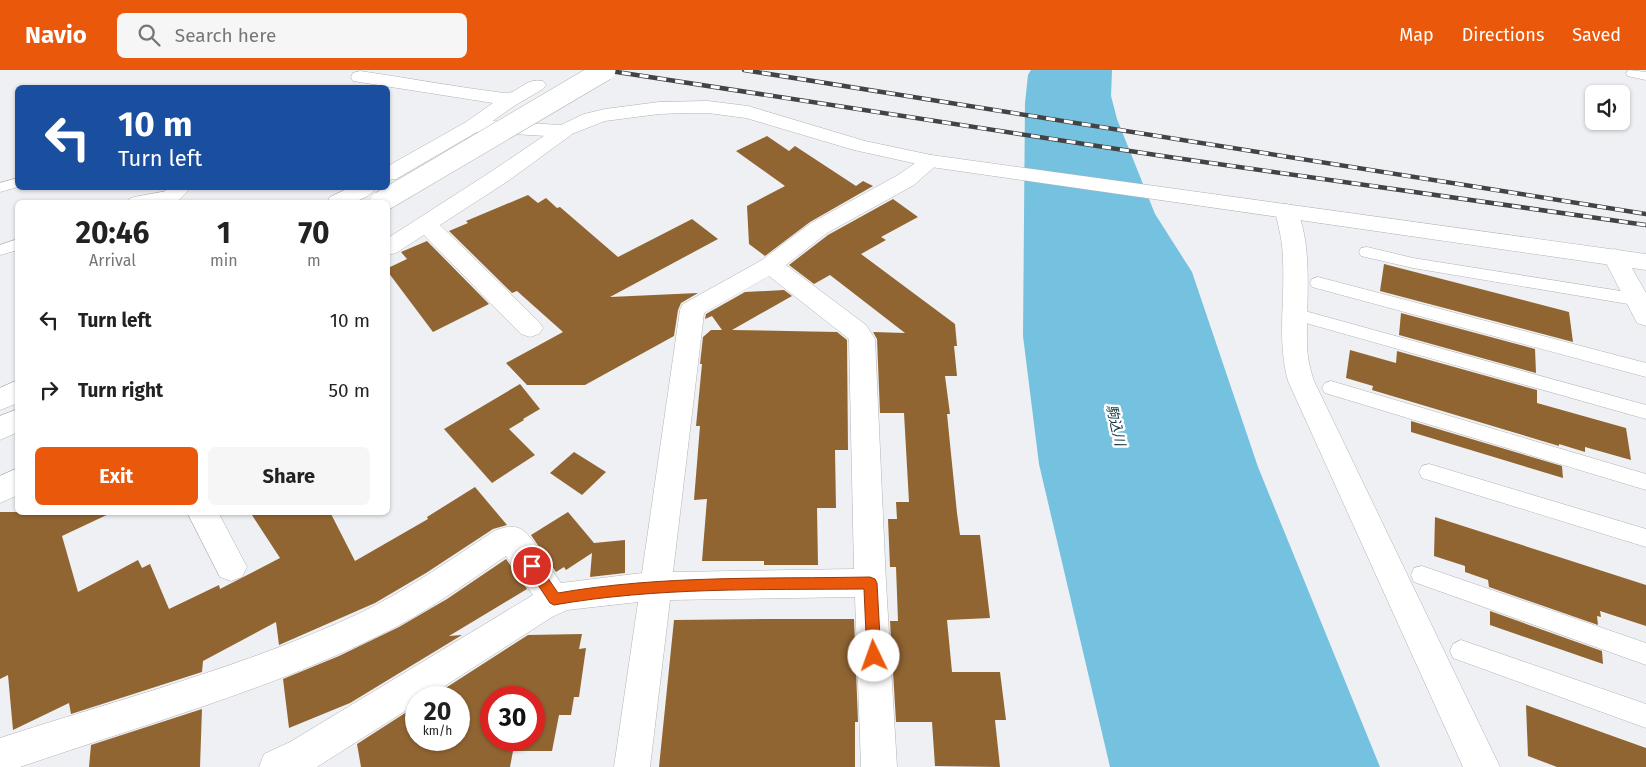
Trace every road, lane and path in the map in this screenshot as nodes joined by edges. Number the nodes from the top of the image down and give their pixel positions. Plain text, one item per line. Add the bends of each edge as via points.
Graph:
1 (605, 70) edge
2 (1632, 73) dead end
3 (1646, 76) edge
4 (360, 77) dead end
5 (536, 85) dead end
6 (507, 102) junction
7 (473, 126) junction
8 (564, 131) junction
9 (930, 161) junction
10 (390, 173) edge
11 (15, 183) edge
12 (0, 188) edge
13 (360, 190) edge
14 (172, 195) edge
15 (145, 200) edge
16 (342, 200) edge
17 (383, 200) edge
18 (1286, 211) junction
19 (426, 224) junction
20 (15, 245) edge
21 (390, 247) edge
22 (0, 250) edge
23 (1367, 252) dead end
24 (1615, 258) junction
25 (1646, 262) edge
26 (770, 265) junction
27 (1318, 283) dead end
28 (1643, 306) edge
29 (1294, 314) junction
30 (530, 328) dead end
31 (1646, 370) edge
32 (1331, 388) dead end
33 (15, 392) edge
34 (0, 400) edge
35 (1646, 412) edge
36 (15, 420) edge
37 (0, 429) edge
38 (1429, 472) dead end
39 (15, 482) edge
40 (1646, 482) edge
41 (0, 491) edge
42 (204, 515) edge
43 (1646, 538) edge
44 (231, 567) dead end
45 (1422, 575) dead end
46 (870, 583) junction
47 (656, 586) junction
48 (554, 599) junction
49 (1461, 651) dead end
50 (1646, 654) edge
51 (1646, 716) edge
52 (0, 756) edge
53 (276, 767) edge
54 (632, 767) edge
55 (879, 767) edge
56 (1482, 767) edge

1 - 17 street, bridge
2 - 3 lane
4 - 6 street via 500,98
5 - 6 street
6 - 7 street
7 - 8 street
7 - 10 street
8 - 9 street via 590,118 617,112 708,107 748,112 862,146
8 - 19 street
9 - 18 street
9 - 26 street via 906,180 819,228
11 - 12 lane
13 - 16 street
14 - 15 lane
18 - 24 street
18 - 29 street via 1292,232
19 - 21 street
19 - 30 street
20 - 22 lane
23 - 28 lane
24 - 25 street
24 - 28 street
26 - 46 street via 856,331 862,340
26 - 47 street via 692,310
27 - 31 lane
29 - 35 lane
29 - 56 street via 1296,364 1312,406
32 - 40 lane
33 - 34 street
36 - 37 street
38 - 43 lane
39 - 41 street
42 - 44 street
45 - 50 lane
46 - 47 street
46 - 55 street
47 - 48 street
47 - 54 street
48 - 52 street via 513,540 505,540 402,607 306,652 169,702
48 - 53 street via 311,750
49 - 51 lane

